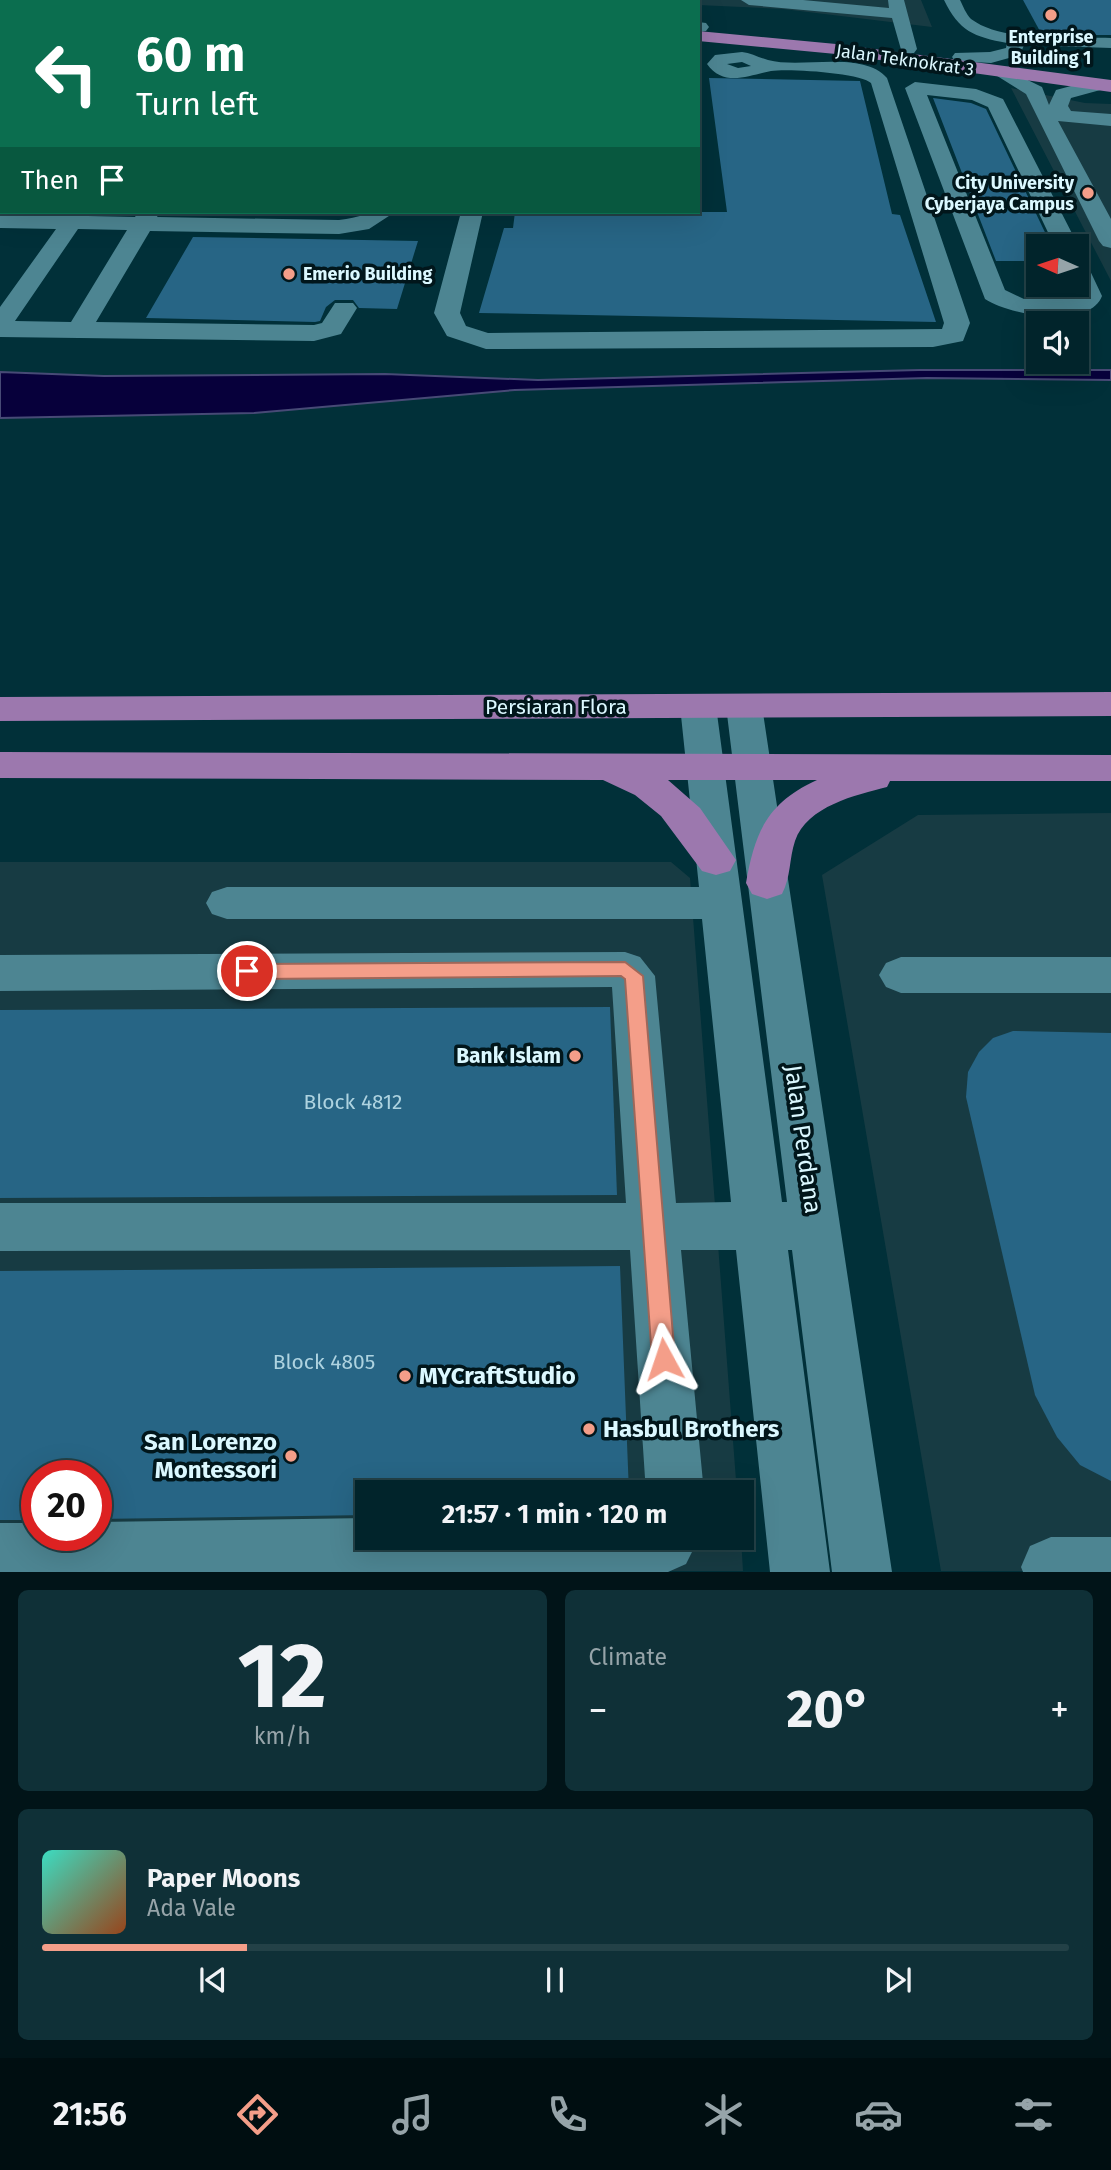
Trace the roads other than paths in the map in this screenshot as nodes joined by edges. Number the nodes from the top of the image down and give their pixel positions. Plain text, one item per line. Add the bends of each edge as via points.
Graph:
1 (749, 0) edge
2 (952, 0) edge
3 (897, 7) edge
4 (700, 29) edge
5 (700, 29) edge
6 (1025, 38) junction
7 (1111, 43) edge
8 (908, 49) junction
9 (927, 63) junction
10 (962, 63) junction
11 (707, 64) edge
12 (1003, 74) junction
13 (1101, 79) edge
14 (950, 92) junction
15 (918, 97) junction
16 (1000, 107) junction
17 (1054, 116) junction
18 (1108, 125) edge
19 (381, 214) edge
20 (472, 214) edge
21 (76, 217) edge
22 (145, 218) edge
23 (0, 221) edge
24 (1061, 234) edge
25 (1111, 241) edge
26 (1089, 294) edge
27 (344, 308) dead end
28 (0, 327) edge
29 (79, 330) junction
30 (1111, 704) edge
31 (698, 706) junction
32 (744, 706) junction
33 (0, 709) edge
34 (0, 765) edge
35 (605, 766) junction
36 (705, 767) junction
37 (751, 767) junction
38 (923, 768) junction
39 (1111, 768) edge
40 (718, 882) junction
41 (767, 883) junction
42 (227, 903) dead end
43 (0, 973) edge
44 (901, 975) dead end
45 (1111, 975) edge
46 (759, 1224) junction
47 (653, 1225) junction
48 (815, 1226) junction
49 (0, 1227) edge
50 (674, 1480) edge
51 (355, 1548) edge
52 (0, 1553) edge
53 (1051, 1567) dead end
54 (1111, 1567) edge
55 (800, 1572) edge
56 (862, 1572) edge

1 - 3 street
2 - 6 street via 963,22 986,32
3 - 8 street
4 - 8 main road, Jalan Teknokrat 3
5 - 9 main road, Jalan Teknokrat 3
6 - 7 street
6 - 10 street via 1004,56
6 - 13 street via 1034,56
8 - 10 main road, Jalan Teknokrat 3
9 - 10 main road, Jalan Teknokrat 3
9 - 15 street via 915,81
10 - 12 main road, Jalan Teknokrat 3
10 - 13 main road, Jalan Teknokrat 3
10 - 14 street
11 - 20 street via 740,73 762,65 873,74 880,82 957,323 954,335 933,339 486,341 456,331 447,313
12 - 13 main road, Jalan Teknokrat 3
12 - 17 street via 1035,91
13 - 17 street via 1063,94
14 - 15 street
14 - 16 street via 988,98
15 - 16 street
15 - 26 street via 994,294 1023,306 1080,306
16 - 24 street
17 - 18 street
17 - 25 street
19 - 22 street via 352,226
21 - 22 street
21 - 23 street
21 - 28 street
22 - 29 street
27 - 29 street via 332,329 314,333
28 - 29 street
30 - 32 main road, Persiaran Flora
31 - 32 main road, Persiaran Flora
31 - 33 main road, Persiaran Flora
31 - 36 street
32 - 37 street, Jalan Perdana
34 - 35 main road
35 - 36 main road
35 - 40 main road via 658,790 696,828
36 - 37 main road
36 - 40 street
37 - 38 main road
37 - 41 street, Jalan Perdana
38 - 39 main road
38 - 41 main road via 851,782 796,811 774,844
40 - 42 street
40 - 46 street
41 - 48 street, Jalan Perdana
43 - 47 street via 625,969 634,976
44 - 45 street
46 - 47 street
46 - 48 street
46 - 55 street
47 - 49 street
47 - 50 street
48 - 56 street, Jalan Perdana
51 - 52 street
53 - 54 street

